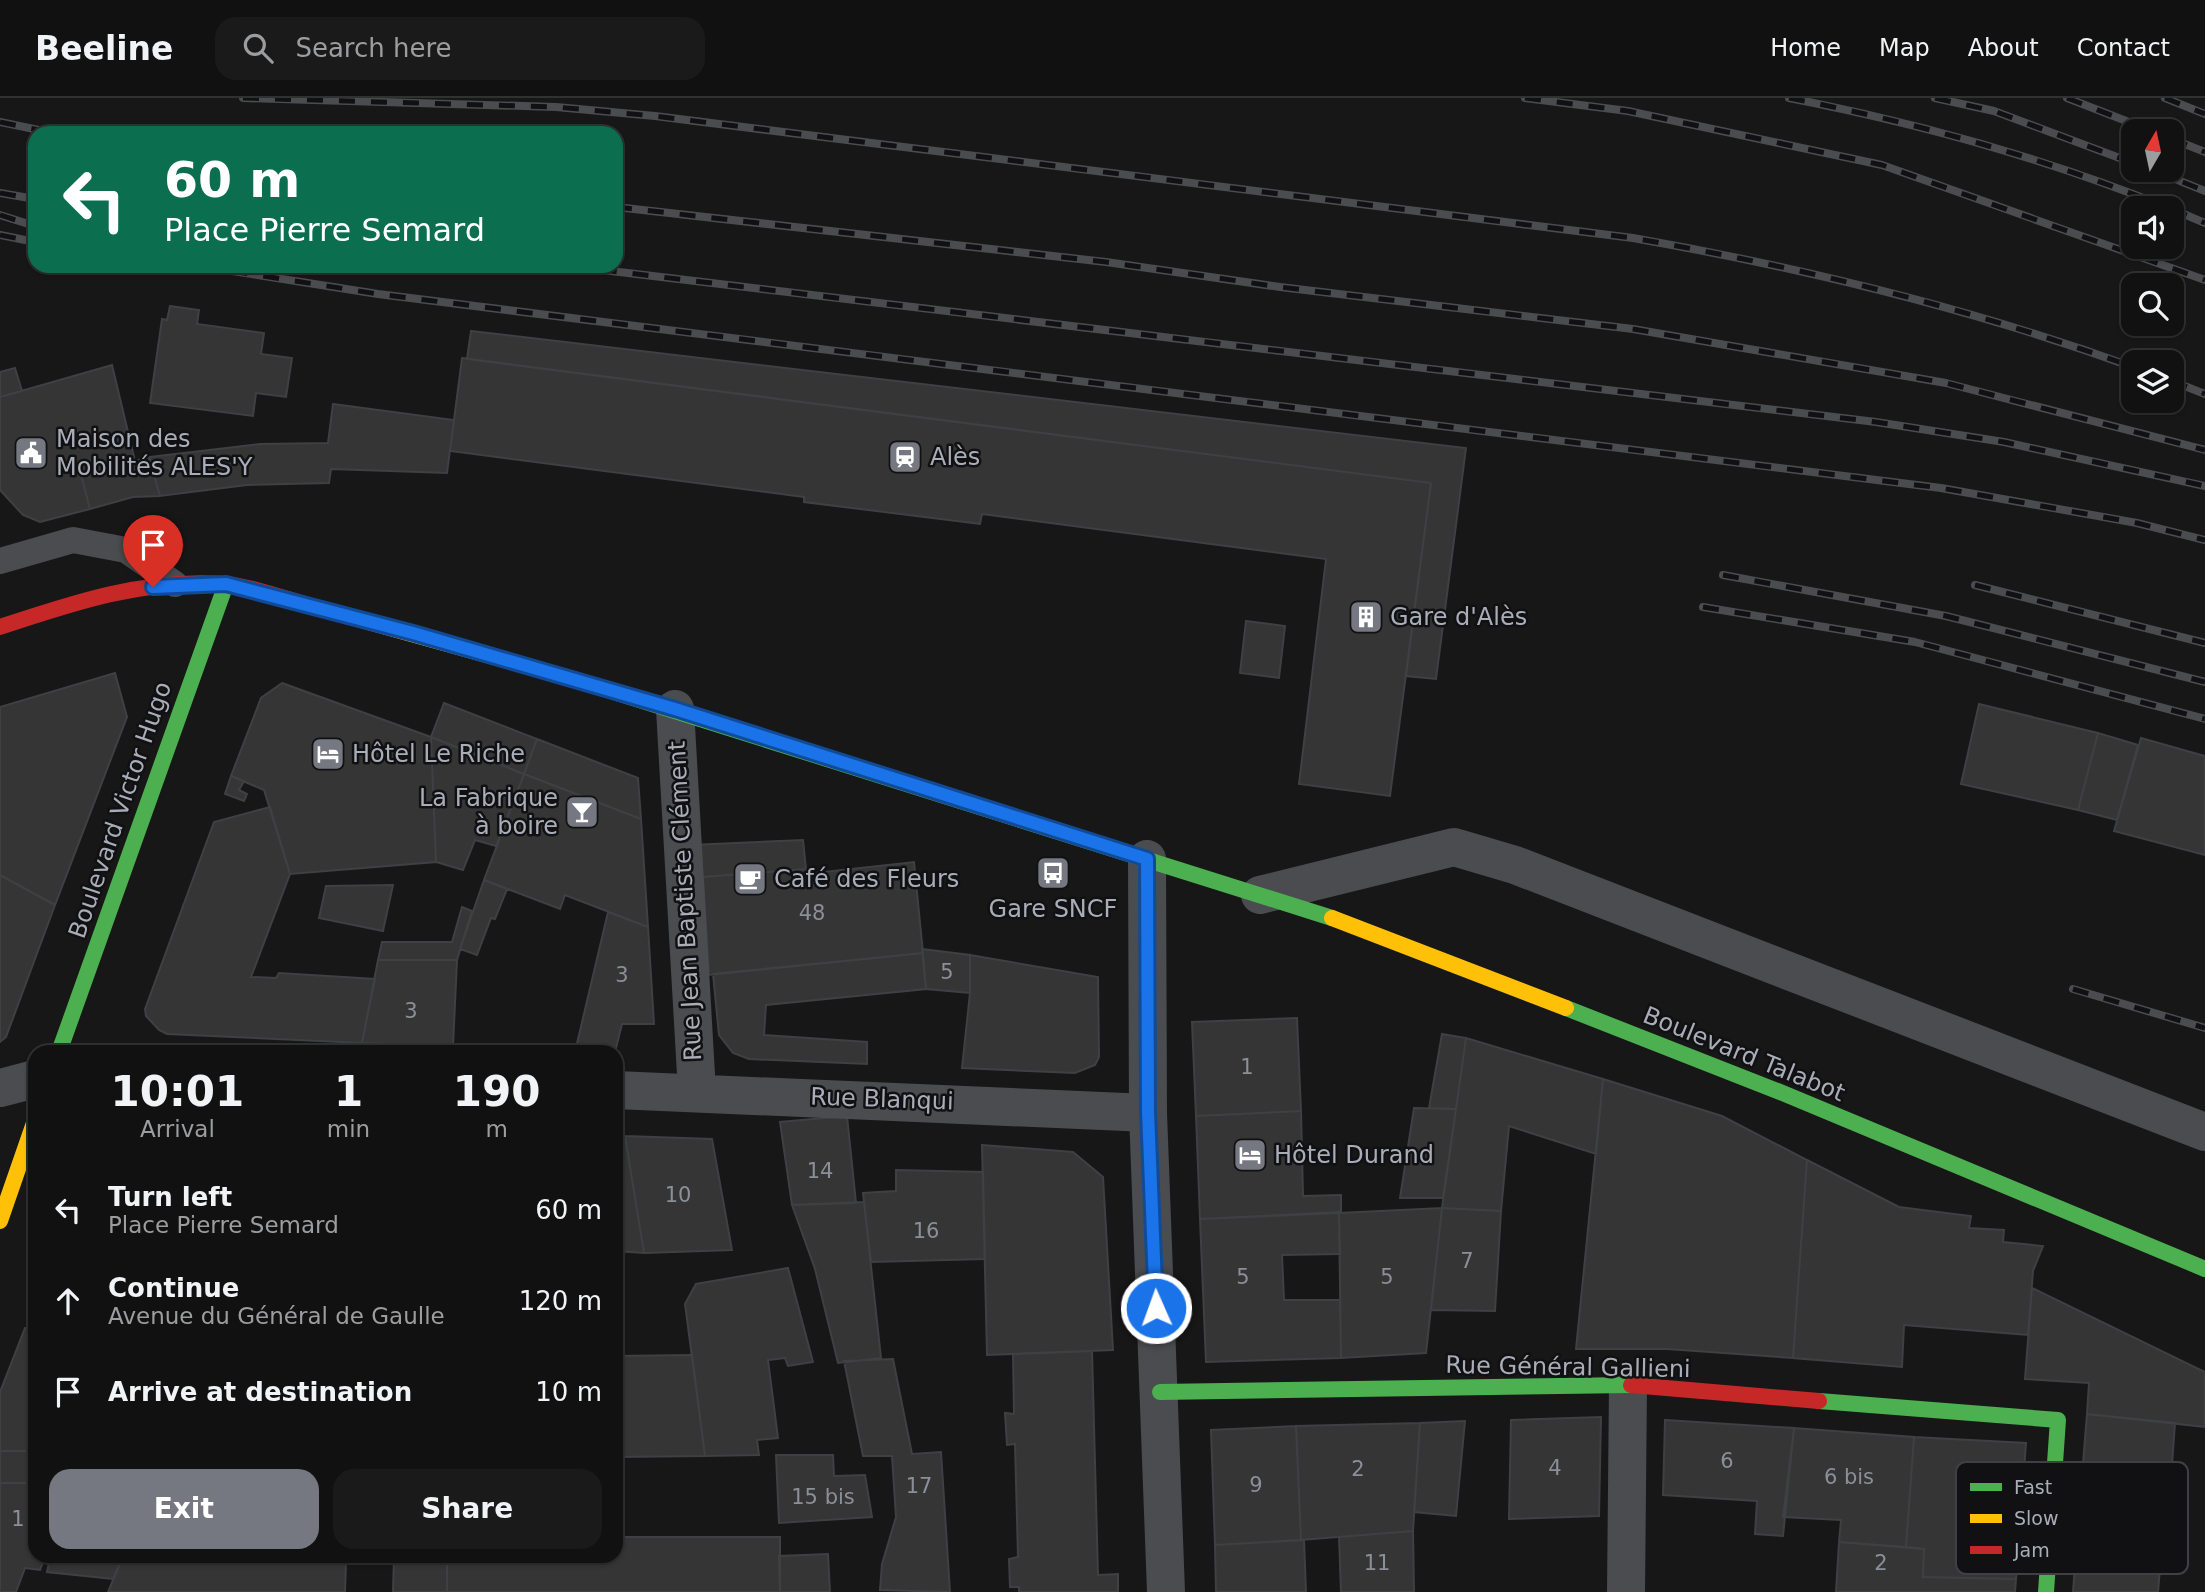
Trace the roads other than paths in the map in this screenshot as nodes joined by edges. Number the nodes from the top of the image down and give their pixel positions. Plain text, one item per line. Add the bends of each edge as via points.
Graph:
1 (0, 561) edge
2 (175, 584) junction
3 (226, 584) junction
4 (0, 627) edge
5 (675, 709) junction
6 (1147, 859) junction
7 (1260, 895) junction
8 (61, 1045) edge
9 (28, 1081) edge
10 (0, 1088) edge
11 (623, 1090) edge
12 (697, 1092) junction
13 (1148, 1112) junction
14 (2205, 1132) edge
15 (28, 1140) edge
16 (0, 1221) edge
17 (2205, 1269) edge
18 (1628, 1385) junction
19 (1160, 1392) junction
20 (2055, 1462) edge
21 (2047, 1574) edge
22 (1166, 1592) edge
23 (1626, 1592) edge
24 (2046, 1592) edge

1 - 2 lane via 73,540 126,550
2 - 3 main road, Boulevard Talabot
2 - 4 main road, Boulevard Talabot via 89,597
3 - 5 main road, Boulevard Talabot
3 - 8 main road, Boulevard Victor Hugo
5 - 6 main road, Boulevard Talabot
5 - 12 street, Rue Jean Baptiste Clément
6 - 7 main road, Boulevard Talabot
6 - 13 street
7 - 14 street via 1454,847 1516,865
7 - 17 main road, Boulevard Talabot via 1349,923 1780,1092
9 - 10 street
11 - 12 street, Rue Blanqui
12 - 13 street, Rue Blanqui
13 - 19 street
15 - 16 main road
18 - 19 main road, Rue Général Gallieni
18 - 20 main road, Rue Général Gallieni via 2058,1420
18 - 23 street
19 - 22 street
21 - 24 main road, Rue Général Gallieni

